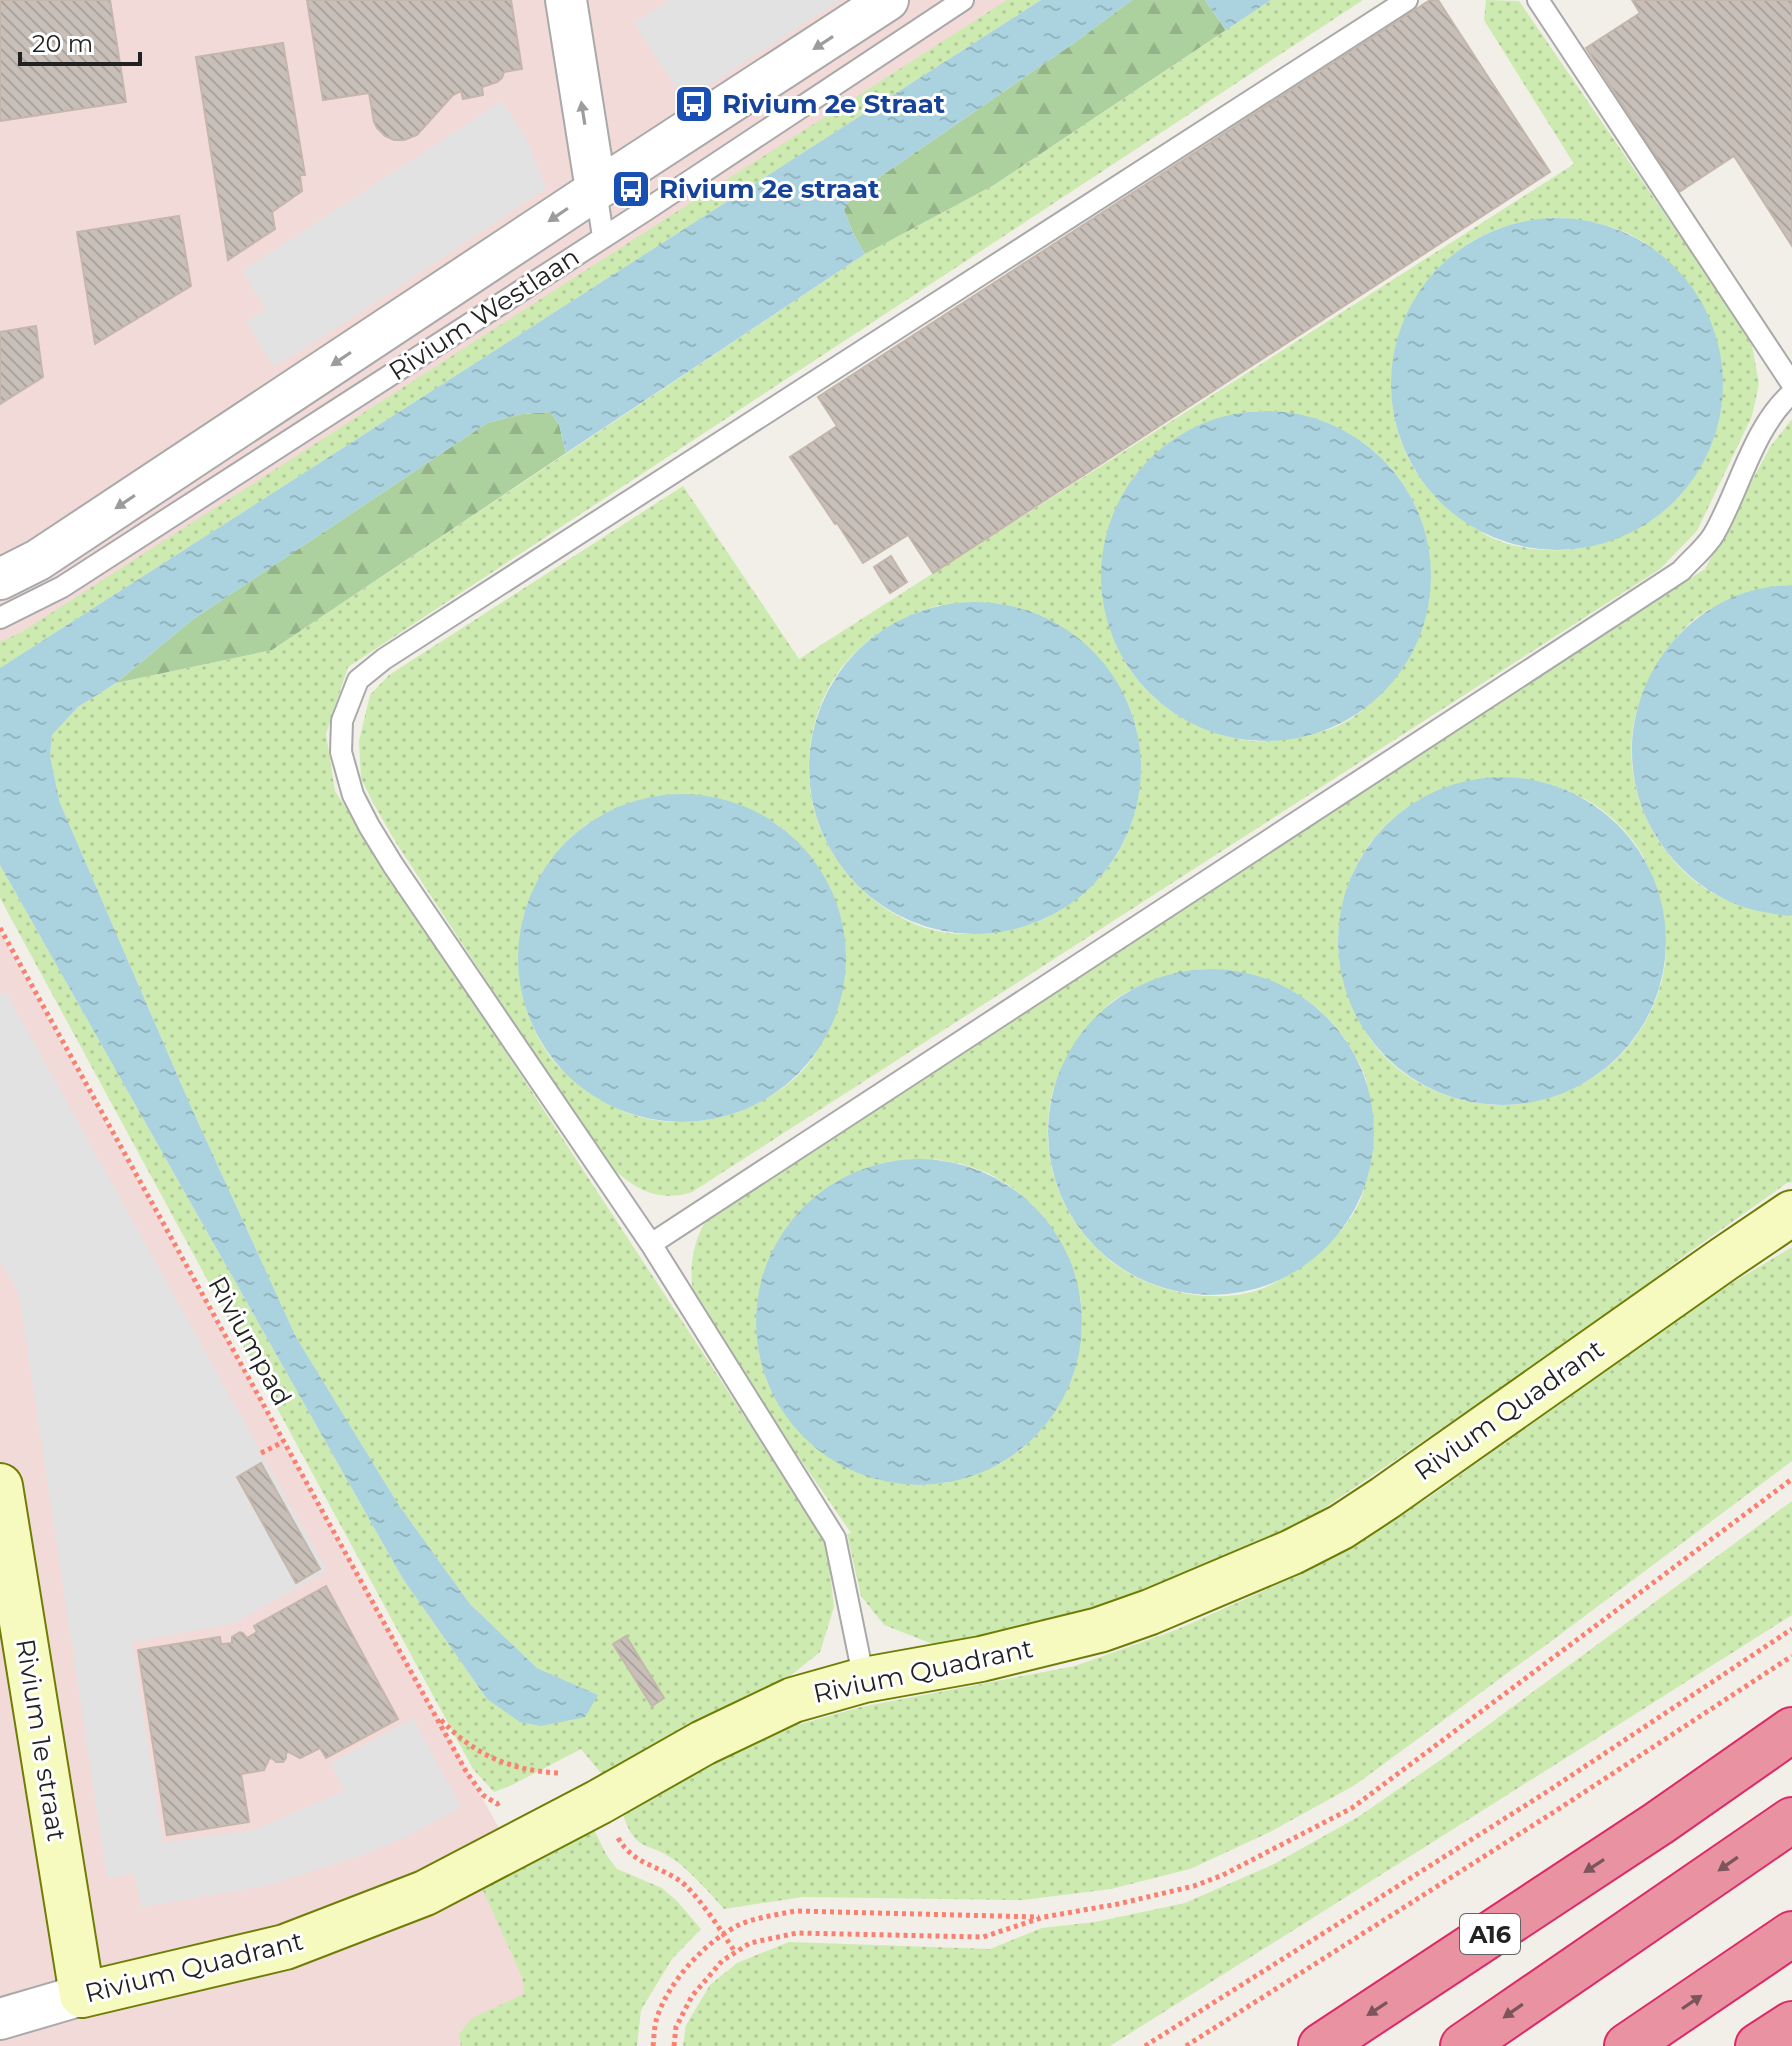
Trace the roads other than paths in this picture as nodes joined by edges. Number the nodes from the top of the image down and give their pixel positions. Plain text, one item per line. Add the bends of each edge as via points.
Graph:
1 (566, 0) edge
2 (888, 0) edge
3 (963, 0) edge
4 (1407, 0) edge
5 (1538, 0) edge
6 (596, 190) junction
7 (603, 237) junction
8 (1792, 384) edge
9 (1792, 393) edge
10 (0, 579) edge
11 (0, 618) edge
12 (1792, 1213) edge
13 (651, 1244) junction
14 (0, 1486) edge
15 (864, 1680) junction
16 (1792, 1730) edge
17 (1792, 1820) edge
18 (1792, 1934) edge
19 (82, 1995) junction
20 (0, 2019) edge
21 (1792, 2024) edge
22 (1792, 2036) edge
23 (1321, 2046) edge
24 (1463, 2046) edge
25 (1627, 2046) edge
26 (1758, 2046) edge
27 (1782, 2046) edge

6 -> 1 street
2 -> 6 street, Rivium Westlaan
3 - 7 lane, Rivium Westlaan
4 - 13 lane via 358,680 342,721 341,752 353,795 393,865
5 - 8 lane
6 - 7 lane
6 -> 10 street, Rivium Westlaan via 38,560
7 - 11 lane, Rivium Westlaan via 62,587
9 - 13 lane via 1755,446 1713,536 1681,571
12 - 15 street, Rivium Quadrant via 1385,1498 1292,1552 1099,1630
13 - 15 lane via 835,1538
14 - 19 street, Rivium 1e straat
15 - 19 street, Rivium Quadrant via 793,1700 703,1743 425,1893 285,1947
16 -> 23 highway, A16
17 -> 24 highway
25 -> 18 highway
19 - 20 street, Rivium Quadrant
21 - 26 highway
22 - 27 highway

